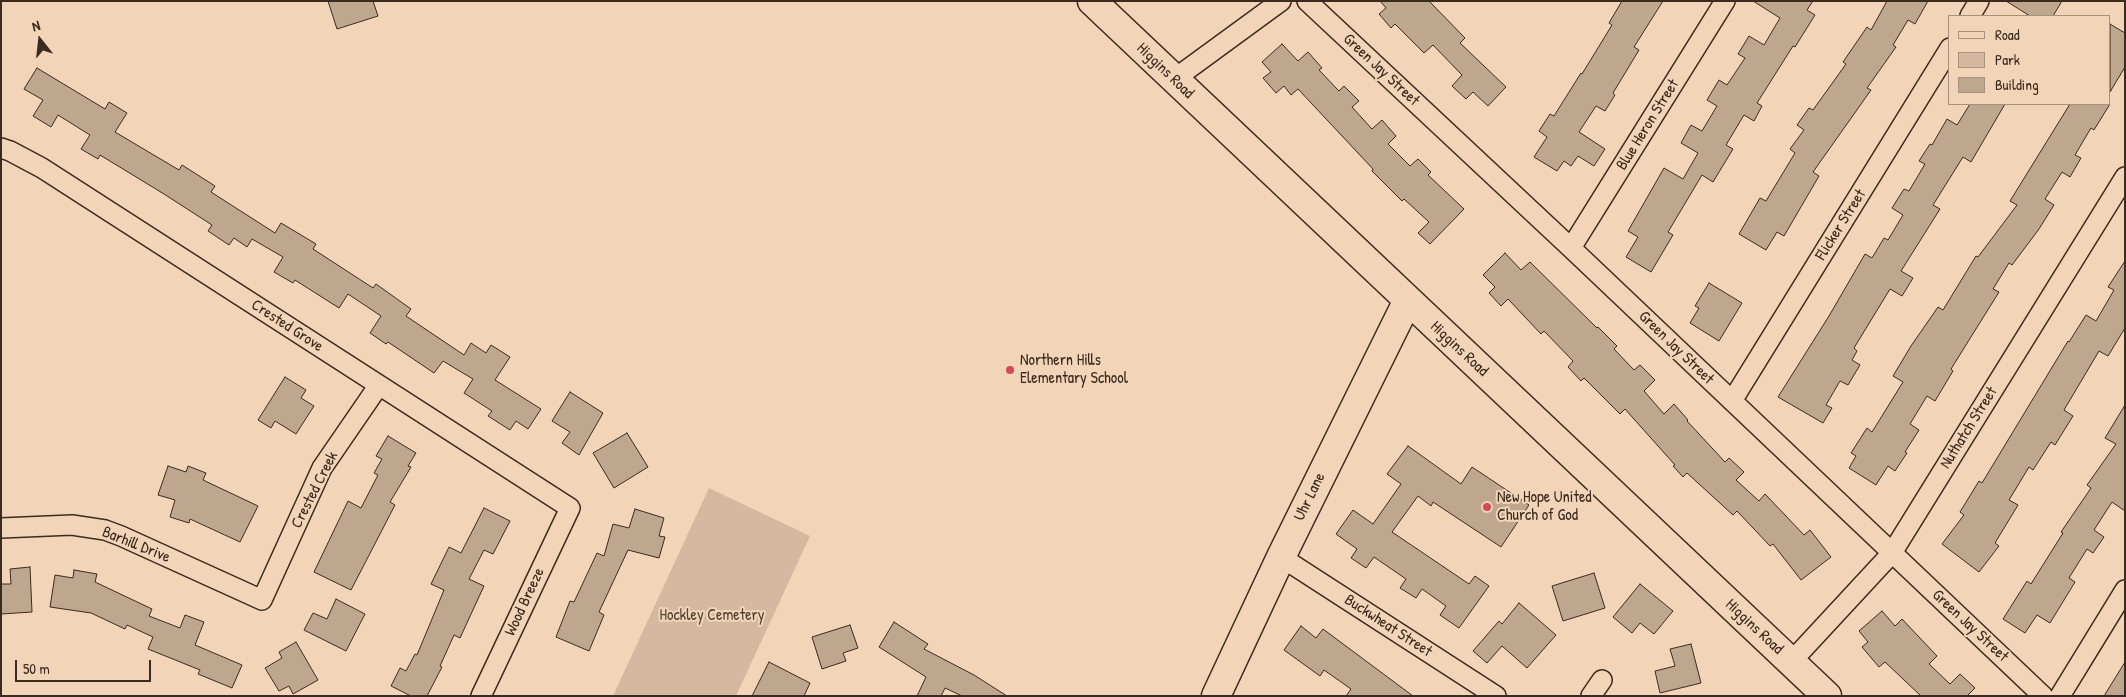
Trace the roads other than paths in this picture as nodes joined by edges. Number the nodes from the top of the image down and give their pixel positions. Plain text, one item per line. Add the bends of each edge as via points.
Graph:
1 (1092, 1) edge
2 (1281, 1) edge
3 (1307, 1) edge
4 (1725, 1) edge
5 (1979, 1) edge
6 (1971, 15) edge
7 (1948, 51) edge
8 (1173, 80) junction
9 (1, 148) edge
10 (2125, 177) edge
11 (1571, 248) junction
12 (1408, 300) junction
13 (378, 385) junction
14 (1732, 401) junction
15 (570, 508) joint
16 (1, 528) edge
17 (1892, 553) junction
18 (1281, 556) junction
19 (2125, 590) edge
20 (262, 600) joint
21 (1792, 662) junction
22 (1602, 680) dead end
23 (480, 696) edge
24 (1216, 696) edge
25 (1496, 696) edge
26 (1591, 696) edge
27 (1827, 696) edge
28 (2043, 696) edge
29 (2060, 696) edge

1 - 8 street, Higgins Road
2 - 8 street
3 - 11 street, Green Jay Street
4 - 11 street, Blue Heron Street
5 - 6 street
7 - 14 street, Flicker Street
8 - 12 street, Higgins Road
9 - 13 street, Crested Grove via 42,168
10 - 17 street, Nuthatch Street
11 - 14 street, Green Jay Street
12 - 18 street, Uhr Lane
12 - 21 street, Higgins Road
13 - 15 street, Crested Grove
13 - 20 street, Crested Creek via 322,468
14 - 17 street, Green Jay Street
15 - 23 street, Wood Breeze
16 - 20 street, Barhill Drive via 72,525 105,530
17 - 21 street, Nuthatch Street
17 - 28 street, Green Jay Street
18 - 24 street, Uhr Lane
18 - 25 street, Buckwheat Street
19 - 29 street
21 - 27 street, Higgins Road
22 - 26 street

